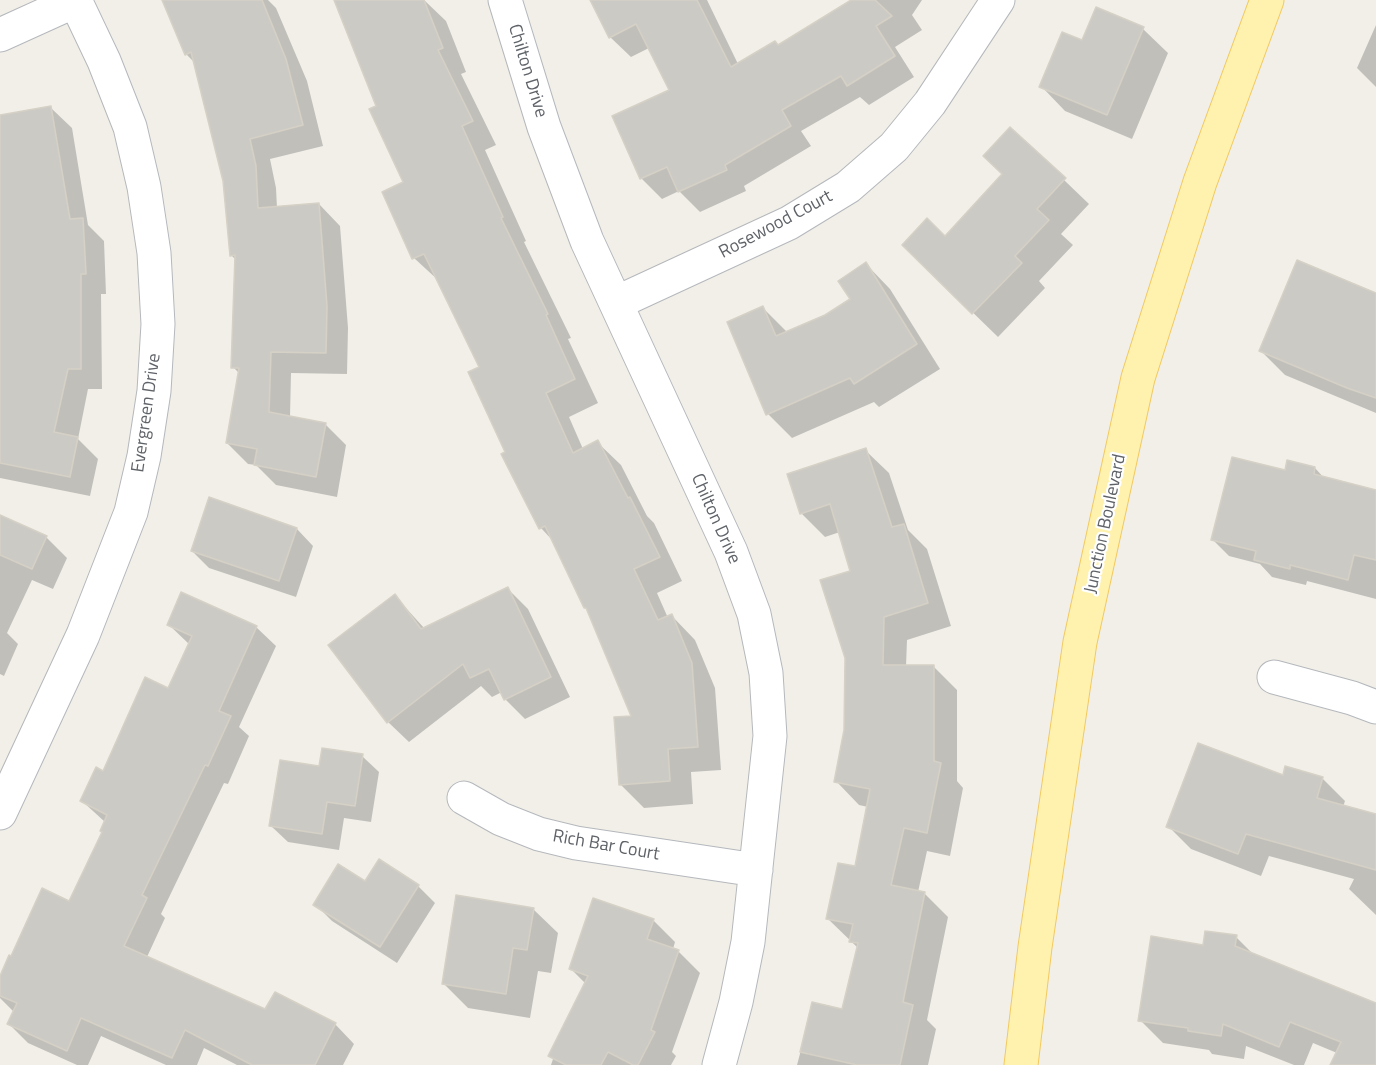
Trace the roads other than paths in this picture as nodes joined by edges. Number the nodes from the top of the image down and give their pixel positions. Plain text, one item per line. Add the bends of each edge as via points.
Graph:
1 (506, 0) edge
2 (997, 0) edge
3 (1267, 0) edge
4 (75, 1) edge
5 (0, 35) edge
6 (616, 303) junction
7 (1274, 677) dead end
8 (1376, 707) edge
9 (464, 798) dead end
10 (0, 813) edge
11 (756, 870) junction
12 (719, 1065) edge
13 (1021, 1065) edge

1 - 6 street, Chilton Drive via 544,127 587,242
2 - 6 street, Rosewood Court via 930,103 894,147 848,187 789,223
3 - 13 main road, Junction Boulevard via 1200,182 1138,378 1080,642
4 - 5 street
4 - 10 street, Evergreen Drive via 130,127 144,188 154,253 158,324 154,391 131,512 82,635
6 - 11 street, Chilton Drive via 730,552 754,614 766,673 770,736
7 - 8 street
9 - 11 street, Rich Bar Court via 501,819 576,843
11 - 12 street, Chilton Drive via 748,942

